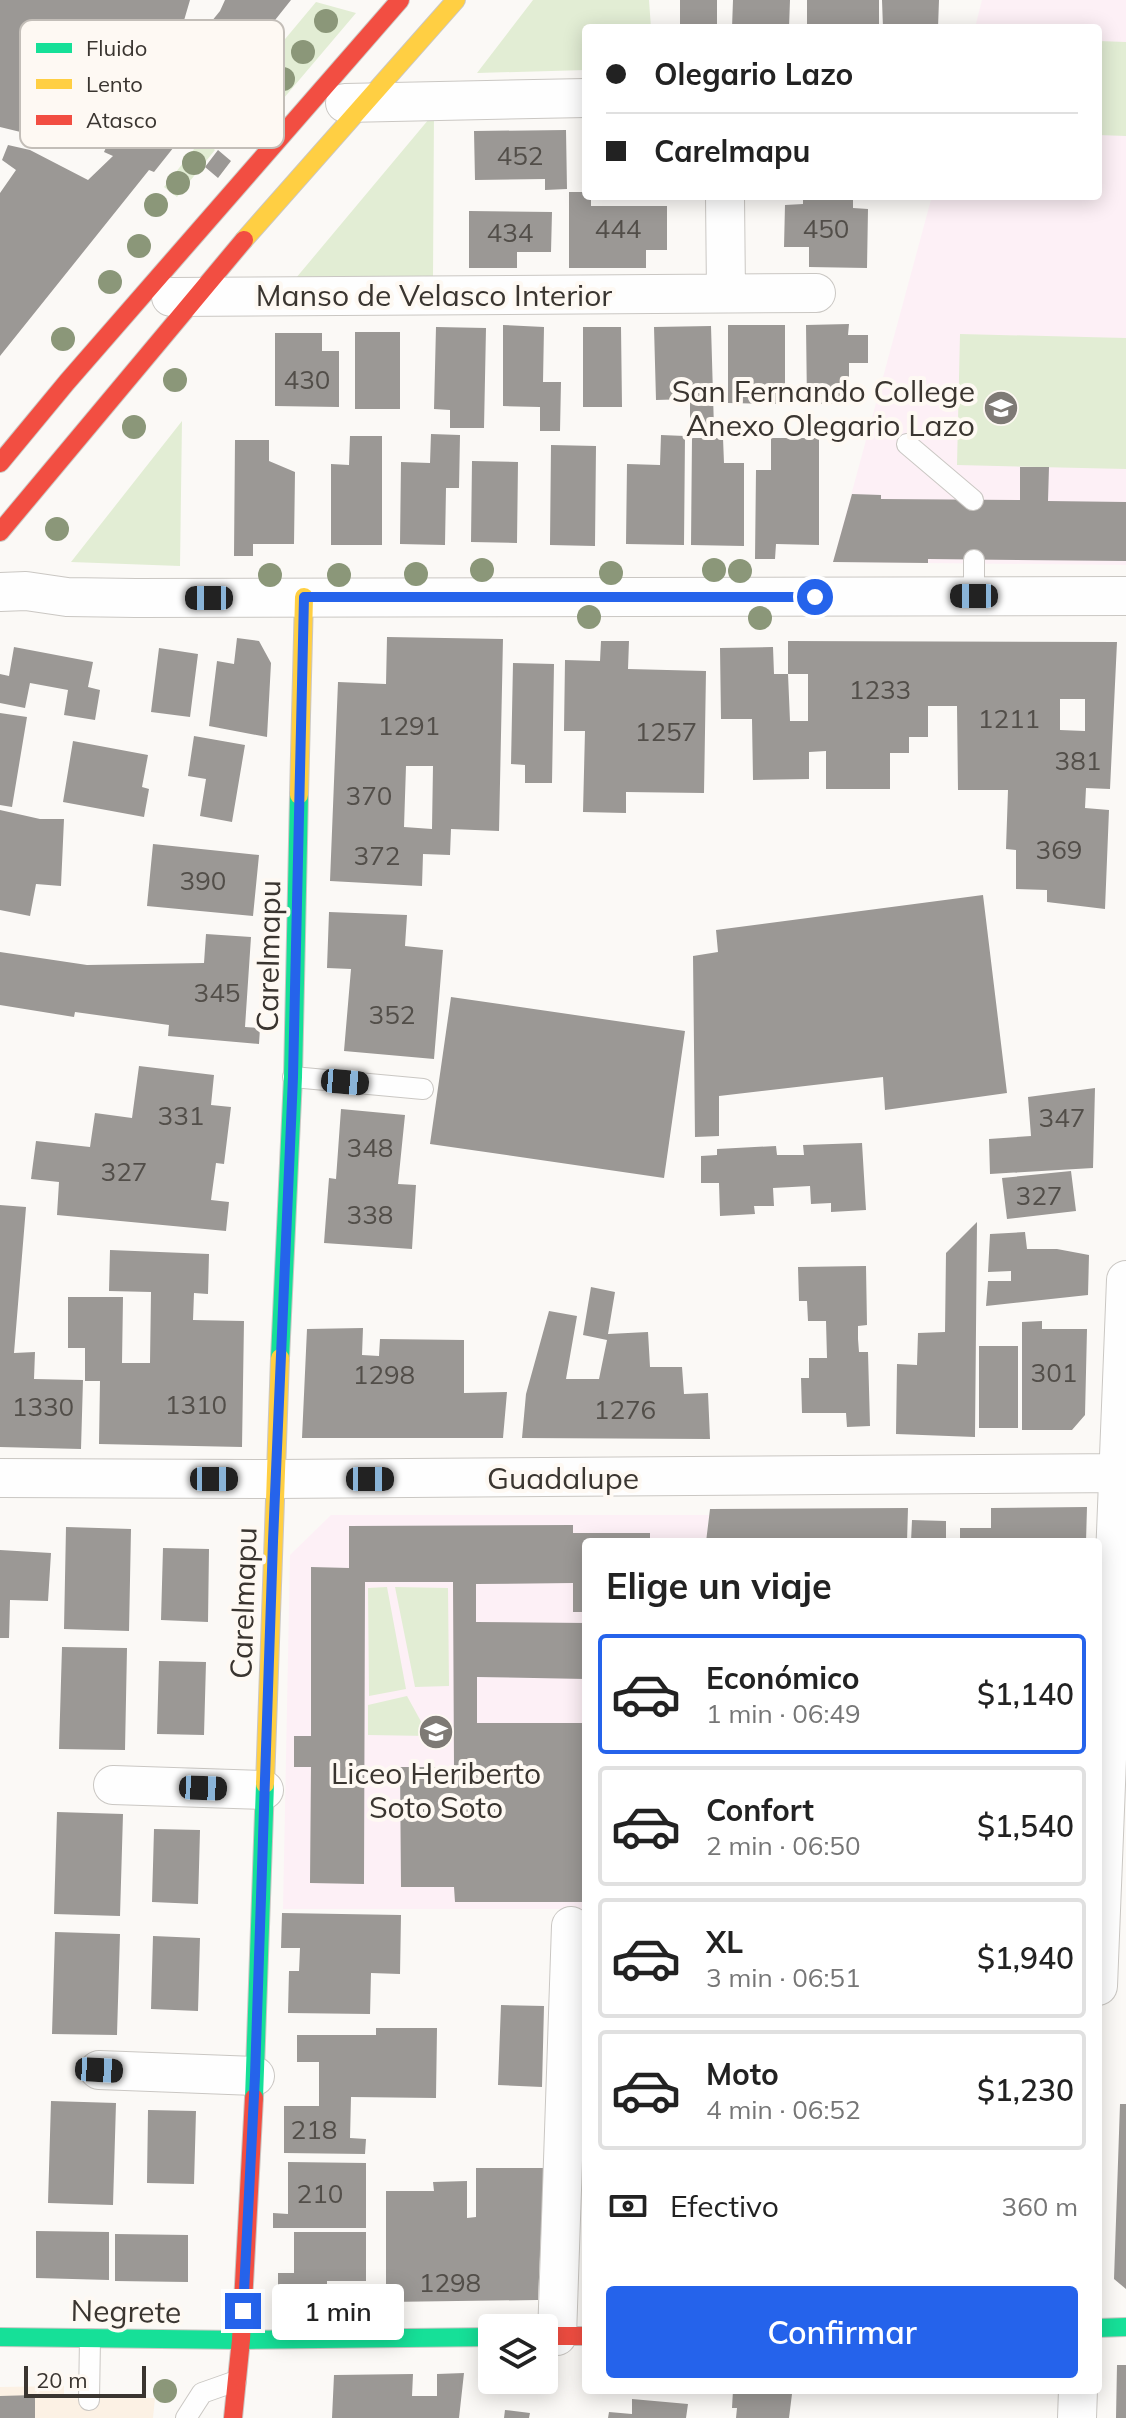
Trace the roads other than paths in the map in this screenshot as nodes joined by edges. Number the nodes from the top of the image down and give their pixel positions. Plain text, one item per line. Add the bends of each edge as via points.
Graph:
1 (400, 0) edge
2 (451, 2) edge
3 (582, 98) edge
4 (367, 102) junction
5 (309, 104) junction
6 (284, 133) edge
7 (271, 148) edge
8 (725, 200) edge
9 (726, 293) junction
10 (816, 293) dead end
11 (195, 296) junction
12 (143, 297) junction
13 (907, 444) dead end
14 (0, 463) edge
15 (973, 500) dead end
16 (0, 532) edge
17 (0, 592) edge
18 (1126, 596) edge
19 (304, 597) junction
20 (293, 1077) junction
21 (423, 1089) dead end
22 (1126, 1280) edge
23 (1121, 1473) edge
24 (0, 1478) edge
25 (275, 1479) junction
26 (113, 1785) dead end
27 (264, 1790) junction
28 (1102, 1808) edge
29 (571, 1926) dead end
30 (99, 2070) dead end
31 (255, 2076) junction
32 (1126, 2327) edge
33 (1102, 2328) edge
34 (562, 2336) edge
35 (0, 2337) edge
36 (478, 2337) edge
37 (90, 2339) junction
38 (241, 2340) junction
39 (236, 2381) junction
40 (1078, 2394) edge
41 (89, 2400) dead end
42 (186, 2418) edge
43 (233, 2418) edge
44 (1077, 2418) edge

1 - 5 main road
2 - 4 main road
3 - 4 street
4 - 5 street
4 - 11 main road
5 - 6 main road
7 - 12 main road
8 - 9 street
9 - 10 street, Manso de Velasco Interior
9 - 11 street, Manso de Velasco Interior
11 - 12 street, Manso de Velasco Interior
11 - 16 main road
12 - 14 main road
13 - 15 lane
17 - 19 street
18 - 19 street via 974,578
19 - 20 main road, Carelmapu
20 - 21 lane
20 - 25 main road, Carelmapu
22 - 23 street
23 - 25 street, Guadalupe
23 - 28 street
24 - 25 street, Guadalupe
25 - 27 main road, Carelmapu
26 - 27 street
27 - 31 main road, Carelmapu
29 - 34 street
30 - 31 street
31 - 38 main road, Carelmapu
32 - 33 main road
35 - 37 main road, Negrete
36 - 38 main road, Negrete
37 - 38 main road, Negrete
37 - 41 lane
38 - 39 main road, Carelmapu
39 - 42 lane via 202,2393
39 - 43 main road, Carelmapu
40 - 44 street

